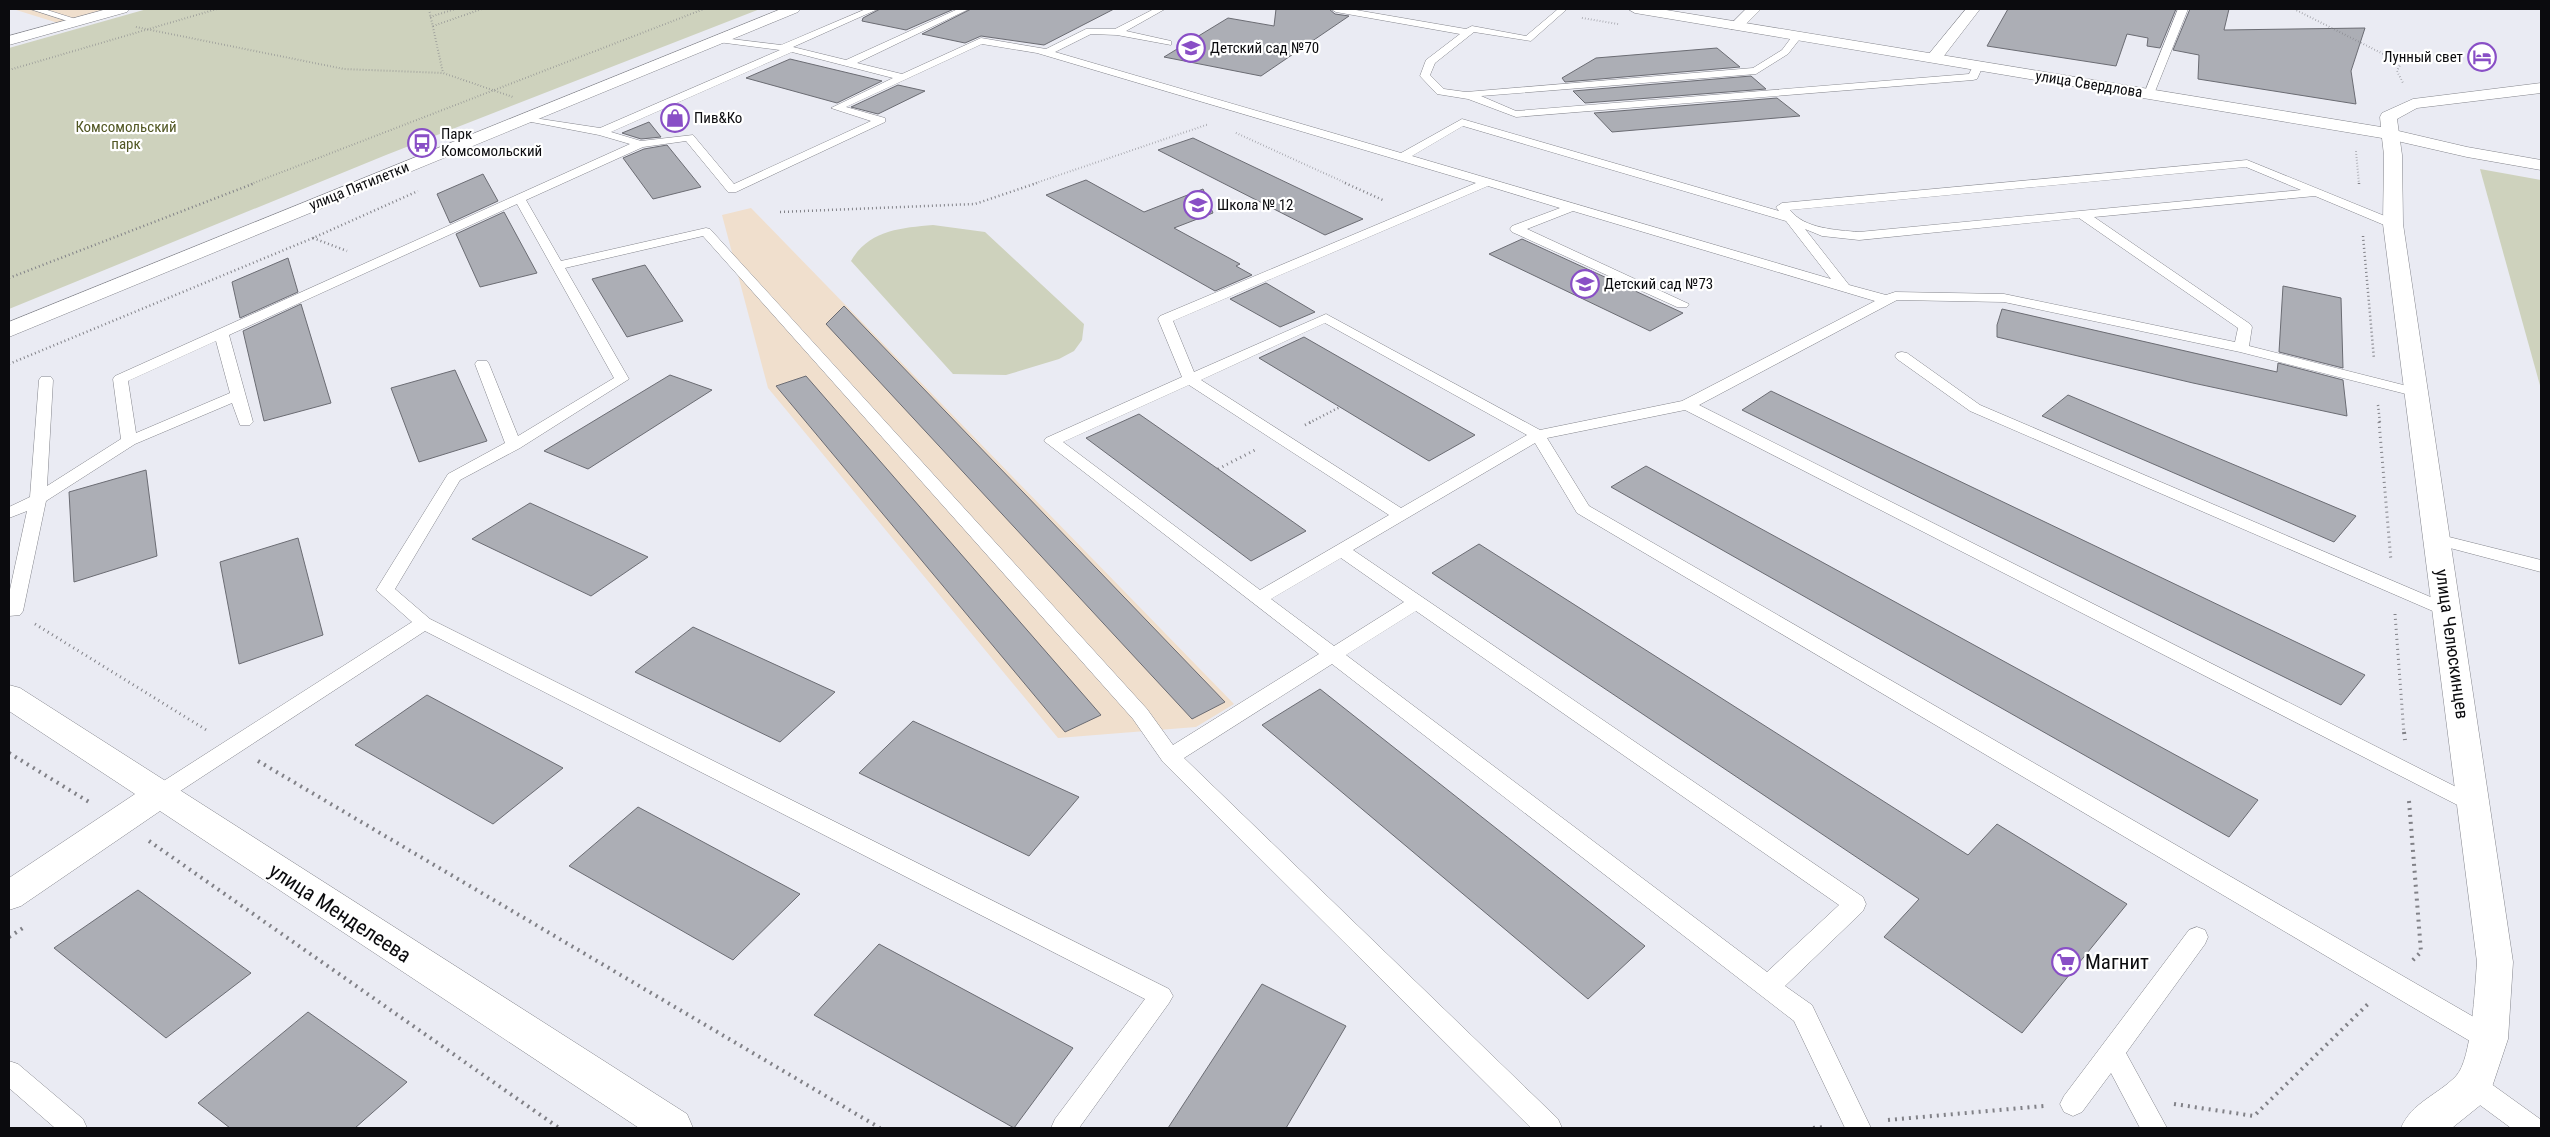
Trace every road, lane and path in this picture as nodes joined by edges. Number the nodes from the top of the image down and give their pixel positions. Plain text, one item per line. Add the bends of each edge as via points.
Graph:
1 (36, 9) edge
2 (122, 9) edge
3 (216, 9) edge
4 (429, 9) edge
5 (455, 9) edge
6 (482, 9) edge
7 (704, 9) edge
8 (793, 9) edge
9 (872, 9) edge
10 (965, 9) edge
11 (1161, 9) edge
12 (1336, 9) edge
13 (1563, 9) edge
14 (1635, 9) edge
15 (1754, 9) edge
16 (1973, 9) edge
17 (2183, 9) edge
18 (2294, 9) edge
19 (430, 17) junction
20 (83, 20) junction
21 (433, 26) junction
22 (1736, 26) junction
23 (145, 30) junction
24 (1117, 32) junction
25 (1467, 32) junction
26 (1797, 36) junction
27 (718, 39) junction
28 (9, 41) edge
29 (1168, 43) dead end
30 (786, 49) junction
31 (1048, 52) junction
32 (1934, 58) junction
33 (848, 63) junction
34 (1978, 66) junction
35 (9, 70) edge
36 (444, 73) junction
37 (902, 77) junction
38 (2541, 88) edge
39 (491, 90) junction
40 (1465, 94) junction
41 (2148, 94) junction
42 (2413, 104) junction
43 (525, 118) junction
44 (1212, 122) dead end
45 (601, 132) junction
46 (1235, 133) dead end
47 (2390, 134) junction
48 (640, 144) junction
49 (2355, 149) dead end
50 (1400, 158) junction
51 (2541, 165) edge
52 (1485, 183) junction
53 (2359, 188) dead end
54 (2319, 191) junction
55 (519, 198) junction
56 (1570, 208) junction
57 (780, 212) dead end
58 (1412, 214) junction
59 (2081, 214) junction
60 (1790, 218) junction
61 (2393, 224) junction
62 (2362, 227) dead end
63 (558, 266) junction
64 (9, 278) edge
65 (1845, 288) junction
66 (1887, 300) junction
67 (1682, 304) dead end
68 (9, 330) edge
69 (221, 333) junction
70 (2241, 348) junction
71 (1902, 356) dead end
72 (482, 364) dead end
73 (2374, 364) dead end
74 (1190, 379) junction
75 (46, 380) dead end
76 (2418, 394) junction
77 (238, 395) junction
78 (2378, 403) dead end
79 (1687, 405) junction
80 (245, 422) dead end
81 (1538, 435) junction
82 (129, 441) junction
83 (514, 445) junction
84 (38, 500) junction
85 (9, 513) edge
86 (1401, 515) junction
87 (2436, 540) junction
88 (1341, 550) junction
89 (2541, 566) edge
90 (2391, 570) dead end
91 (1259, 598) junction
92 (1417, 602) junction
93 (2394, 609) dead end
94 (14, 611) joint
95 (2448, 612) junction
96 (424, 622) junction
97 (1334, 655) junction
98 (9, 696) edge
99 (233, 746) junction
100 (2405, 746) dead end
101 (9, 753) edge
102 (1170, 757) junction
103 (158, 795) junction
104 (2409, 795) dead end
105 (2475, 806) junction
106 (122, 822) junction
107 (9, 896) edge
108 (2197, 938) dead end
109 (2407, 966) dead end
110 (1769, 986) junction
111 (2372, 1000) dead end
112 (2489, 1039) junction
113 (2112, 1052) junction
114 (9, 1072) edge
115 (2474, 1086) junction
116 (2138, 1098) junction
117 (2073, 1104) joint
118 (1857, 1126) edge
119 (74, 1128) edge
120 (559, 1128) edge
121 (673, 1128) edge
122 (880, 1128) edge
123 (1064, 1128) edge
124 (1549, 1128) edge
125 (1813, 1128) edge
126 (2154, 1128) edge
127 (2421, 1128) edge
128 (2530, 1128) edge

1 - 20 lane
2 - 20 street
3 - 23 path
4 - 19 path
5 - 19 path
6 - 21 path
7 - 39 path
8 - 27 street, улица Пятилетки
9 - 30 lane
10 - 33 lane
11 - 24 lane
12 - 25 lane
13 - 25 lane via 1528,39 1472,28
14 - 22 street, улица Свердлова
15 - 22 street
16 - 32 street
17 - 41 lane
18 - 42 path via 2401,63 2397,71
19 - 21 path
20 - 23 path via 116,21
20 - 28 street
21 - 36 path
22 - 26 street, улица Свердлова
23 - 35 path
23 - 36 path via 344,69
24 - 29 lane
24 - 31 lane via 1089,30
25 - 40 lane via 1430,62 1425,76 1441,92
26 - 32 street, улица Свердлова
26 - 40 lane via 1785,52 1756,72
27 - 30 lane
27 - 43 street, улица Пятилетки
30 - 33 lane
30 - 45 lane
31 - 37 lane via 981,41
31 - 50 lane
32 - 34 street, улица Свердлова
33 - 37 lane
34 - 40 lane via 1973,77 1516,114 1500,111
34 - 41 street, улица Свердлова
36 - 39 path
37 - 48 lane via 836,108 880,120 732,189 689,137
38 - 42 street
39 - 64 path
41 - 47 street, улица Свердлова
42 - 47 street via 2388,117
43 - 45 lane
43 - 68 street, улица Пятилетки
44 - 57 path via 975,204
45 - 48 lane
46 - 58 path
47 - 51 street, улица Свердлова
47 - 61 street, улица Челюскинцев
48 - 55 lane
49 - 53 path
50 - 52 lane
50 - 60 lane via 1462,122
52 - 56 lane
52 - 58 lane
54 - 59 lane
54 - 60 lane via 2247,163 1782,207
54 - 61 lane
55 - 63 lane
55 - 69 lane
56 - 65 lane
56 - 67 lane via 1516,228
58 - 74 lane via 1165,319
59 - 60 lane via 1858,236 1822,232
59 - 70 lane via 2245,327
60 - 65 lane
61 - 76 street, улица Челюскинцев
62 - 73 path
63 - 83 lane via 622,379
63 - 102 lane via 706,232 1140,714
65 - 66 lane
66 - 70 lane via 1895,296 2004,298
66 - 79 lane
69 - 77 lane
69 - 82 lane via 120,379
70 - 76 lane
71 - 95 lane via 1975,408
72 - 83 lane
74 - 81 lane via 1326,318
74 - 86 lane
74 - 91 lane via 1052,440
75 - 84 lane
76 - 87 street, улица Челюскинцев
77 - 80 lane
77 - 82 lane
78 - 90 path
79 - 81 lane
79 - 105 lane
81 - 86 lane
81 - 112 lane via 1583,509
82 - 84 lane
83 - 96 lane via 454,477 385,590
84 - 85 lane
84 - 94 lane
86 - 88 lane
87 - 89 lane
87 - 95 street, улица Челюскинцев
88 - 91 lane
88 - 92 lane
91 - 97 lane
92 - 97 lane
92 - 110 lane via 1855,904
93 - 100 path
94 - 99 path
95 - 105 street, улица Челюскинцев
96 - 99 lane
96 - 123 lane via 1161,996
97 - 102 lane
97 - 110 lane
98 - 103 street, улица Менделеева
99 - 103 lane
99 - 122 path
101 - 106 path
102 - 124 lane
103 - 106 street
103 - 121 street, улица Менделеева
104 - 109 path via 2421,952
105 - 112 street, улица Челюскинцев via 2495,962
106 - 107 street
106 - 120 path
108 - 113 lane
110 - 118 lane via 1803,1013
111 - 116 path via 2254,1116
112 - 115 street, улица Челюскинцев
113 - 116 lane
113 - 117 lane
114 - 119 lane
115 - 127 street
115 - 128 lane
116 - 126 lane
117 - 118 path
118 - 125 path

